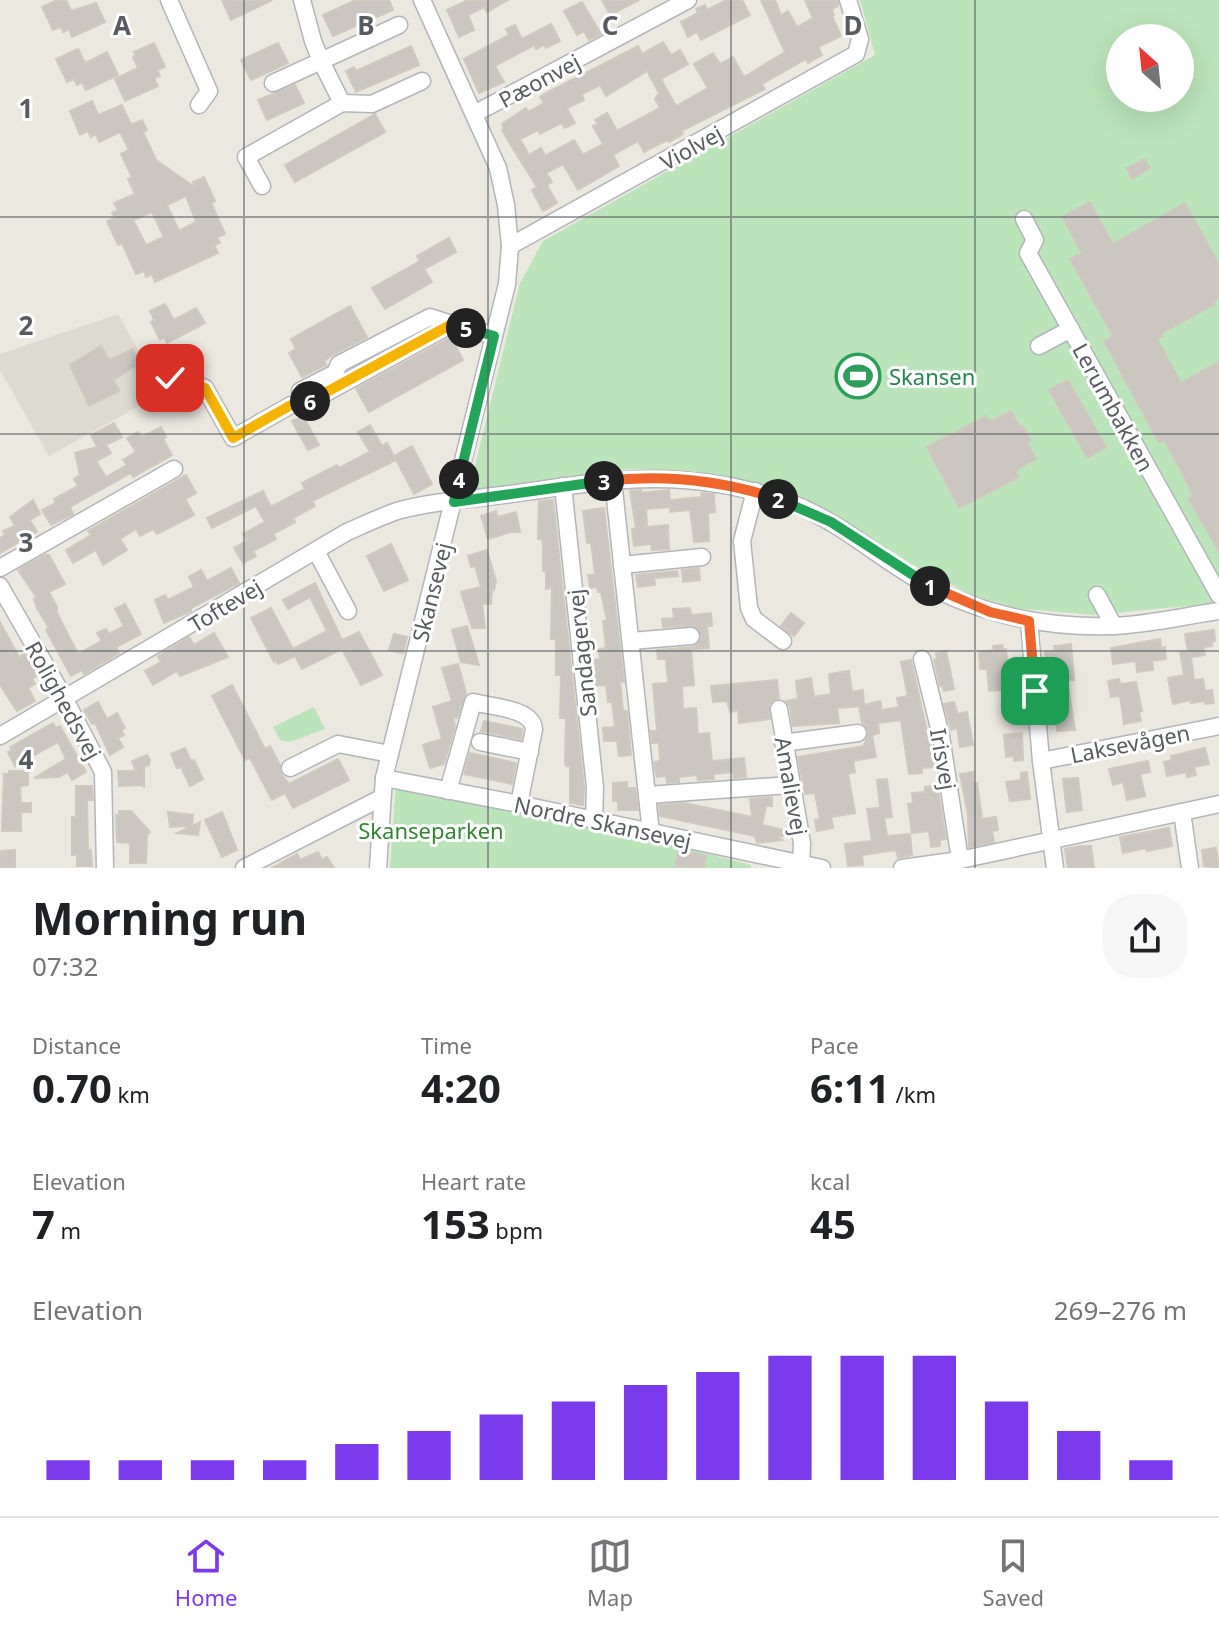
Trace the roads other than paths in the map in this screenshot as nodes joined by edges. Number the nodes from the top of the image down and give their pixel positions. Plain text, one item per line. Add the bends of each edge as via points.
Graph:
1 (169, 0) edge
2 (302, 0) edge
3 (422, 0) edge
4 (688, 0) edge
5 (848, 0) edge
6 (399, 25) dead end
7 (321, 61) junction
8 (422, 81) dead end
9 (273, 83) dead end
10 (342, 103) junction
11 (199, 105) dead end
12 (474, 114) junction
13 (262, 186) dead end
14 (1024, 219) dead end
15 (510, 246) junction
16 (1071, 329) junction
17 (494, 336) junction
18 (1039, 346) dead end
19 (170, 378) dead end
20 (174, 469) dead end
21 (613, 480) junction
22 (563, 486) junction
23 (755, 491) junction
24 (454, 502) junction
25 (316, 551) junction
26 (702, 557) dead end
27 (622, 565) junction
28 (0, 568) edge
29 (0, 586) edge
30 (1097, 595) dead end
31 (1219, 595) edge
32 (348, 611) dead end
33 (1219, 611) edge
34 (1029, 621) junction
35 (1114, 626) junction
36 (691, 636) dead end
37 (631, 641) junction
38 (783, 641) dead end
39 (922, 659) dead end
40 (65, 700) junction
41 (779, 709) dead end
42 (1219, 726) edge
43 (2, 730) edge
44 (858, 733) dead end
45 (480, 742) dead end
46 (783, 743) junction
47 (530, 752) junction
48 (390, 754) junction
49 (1041, 761) junction
50 (290, 768) dead end
51 (384, 778) junction
52 (790, 785) junction
53 (448, 791) junction
54 (647, 795) junction
55 (381, 798) junction
56 (519, 804) junction
57 (1219, 804) edge
58 (1182, 812) junction
59 (594, 820) junction
60 (651, 833) junction
61 (1052, 840) junction
62 (960, 860) junction
63 (801, 864) junction
64 (105, 868) edge
65 (244, 868) edge
66 (378, 868) edge
67 (822, 868) edge
68 (902, 868) edge
69 (1055, 868) edge
70 (1190, 868) edge

1 - 11 street via 209,91
2 - 7 street
3 - 12 street, Skansevej
4 - 12 street, Pæonvej
5 - 15 street, Violvej via 860,39 856,54
6 - 7 street
7 - 9 street
7 - 10 street
8 - 10 street via 372,104
10 - 13 street via 246,157
12 - 15 street, Skansevej via 498,168
14 - 16 street, Lerumbakken via 1035,240 1028,253
15 - 17 street, Skansevej
16 - 18 street
16 - 31 street, Lerumbakken
17 - 19 street via 452,324 233,438 205,388
17 - 24 street, Skansevej
20 - 28 street
21 - 22 street
21 - 23 street via 707,480
21 - 27 street
22 - 24 street
22 - 59 street, Sandagervej via 595,787
23 - 34 street via 831,522 954,598
23 - 38 street via 742,541 749,608 754,619
24 - 25 street, Toftevej via 397,511
24 - 48 street, Skansevej
25 - 32 street
25 - 40 street, Toftevej
26 - 27 street
27 - 37 street
29 - 40 street, Rolighedsvej
30 - 35 street
33 - 35 street
34 - 35 street
34 - 49 street, Laksevågen
36 - 37 street
37 - 54 street
39 - 62 street, Irisvej via 941,736
40 - 43 street, Toftevej
40 - 64 street, Rolighedsvej via 103,772
41 - 46 street, Amalievej
42 - 49 street, Laksevågen
44 - 46 street
45 - 47 street
46 - 52 street, Amalievej
47 - 53 street via 534,729 527,715 473,702
47 - 56 street
48 - 50 street via 338,744
48 - 51 street, Skansevej
49 - 61 street, Laksevågen
51 - 53 street, Nordre Skansevej
51 - 55 street, Skansevej
52 - 54 street
52 - 63 street, Amalievej
53 - 56 street, Nordre Skansevej
54 - 60 street
55 - 65 street
55 - 66 street, Skansevej
56 - 59 street, Nordre Skansevej
57 - 58 street
58 - 61 street
58 - 70 street
59 - 60 street, Nordre Skansevej
60 - 63 street, Nordre Skansevej
61 - 62 street
61 - 69 street, Laksevågen
62 - 68 street
63 - 67 street, Nordre Skansevej

